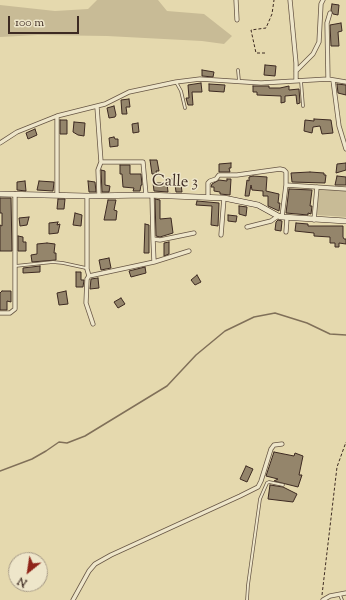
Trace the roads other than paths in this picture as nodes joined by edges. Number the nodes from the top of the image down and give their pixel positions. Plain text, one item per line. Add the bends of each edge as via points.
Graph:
1 (236, 0) edge
2 (290, 0) edge
3 (324, 0) edge
4 (330, 13) dead end
5 (237, 20) dead end
6 (238, 70) dead end
7 (296, 71) junction
8 (328, 79) junction
9 (333, 80) junction
10 (298, 81) junction
11 (176, 82) junction
12 (239, 82) junction
13 (346, 82) edge
14 (303, 106) dead end
15 (97, 107) junction
16 (185, 108) dead end
17 (57, 116) junction
18 (0, 143) edge
19 (346, 149) edge
20 (101, 162) junction
21 (286, 185) junction
22 (317, 187) junction
23 (346, 189) edge
24 (0, 194) edge
25 (15, 194) junction
26 (57, 194) junction
27 (99, 195) junction
28 (146, 195) junction
29 (152, 195) junction
30 (87, 196) junction
31 (208, 197) junction
32 (224, 198) junction
33 (282, 217) junction
34 (314, 220) junction
35 (346, 221) edge
36 (247, 227) dead end
37 (286, 232) dead end
38 (194, 233) dead end
39 (221, 235) dead end
40 (153, 239) junction
41 (189, 251) dead end
42 (154, 262) junction
43 (14, 266) junction
44 (87, 269) junction
45 (89, 276) junction
46 (0, 313) edge
47 (93, 324) dead end
48 (282, 444) dead end
49 (283, 485) dead end
50 (346, 594) edge
51 (340, 595) junction
52 (73, 600) edge
53 (247, 600) edge
54 (323, 600) edge
55 (342, 600) edge

1 - 5 street
2 - 7 street
3 - 7 street via 321,4 319,42 313,54
4 - 8 street via 327,23
6 - 12 lane
7 - 10 street
8 - 9 street
8 - 10 street
9 - 13 street
9 - 19 street via 339,126
10 - 12 street
10 - 14 lane
11 - 12 street
11 - 15 street via 129,92
11 - 16 lane
15 - 17 street
15 - 20 street
17 - 18 street via 17,132
17 - 26 street
20 - 27 street via 98,170
20 - 28 street via 143,162
21 - 22 street
21 - 31 street via 286,172 280,169 219,175 208,183
21 - 33 street
22 - 23 street
22 - 34 street
24 - 25 street, Calle 3
25 - 26 street, Calle 3
25 - 43 street
26 - 30 street, Calle 3
27 - 28 street, Calle 3
27 - 30 street, Calle 3
28 - 29 street, Calle 3
29 - 31 street, Calle 3
29 - 40 street
30 - 44 street
31 - 32 street, Calle 3
32 - 33 street, Calle 3 via 258,205
32 - 39 street
33 - 34 street, Calle 3
33 - 36 street
33 - 37 street
34 - 35 street, Calle 3
38 - 40 street via 160,240
40 - 42 street
41 - 42 street
42 - 45 street
43 - 44 lane via 53,262
43 - 46 street via 15,309 10,313
44 - 45 street
45 - 47 street via 86,303
48 - 52 street via 274,445 271,449 258,487 95,564
49 - 53 lane via 267,483 260,499
50 - 51 street
51 - 54 street
51 - 55 lane

